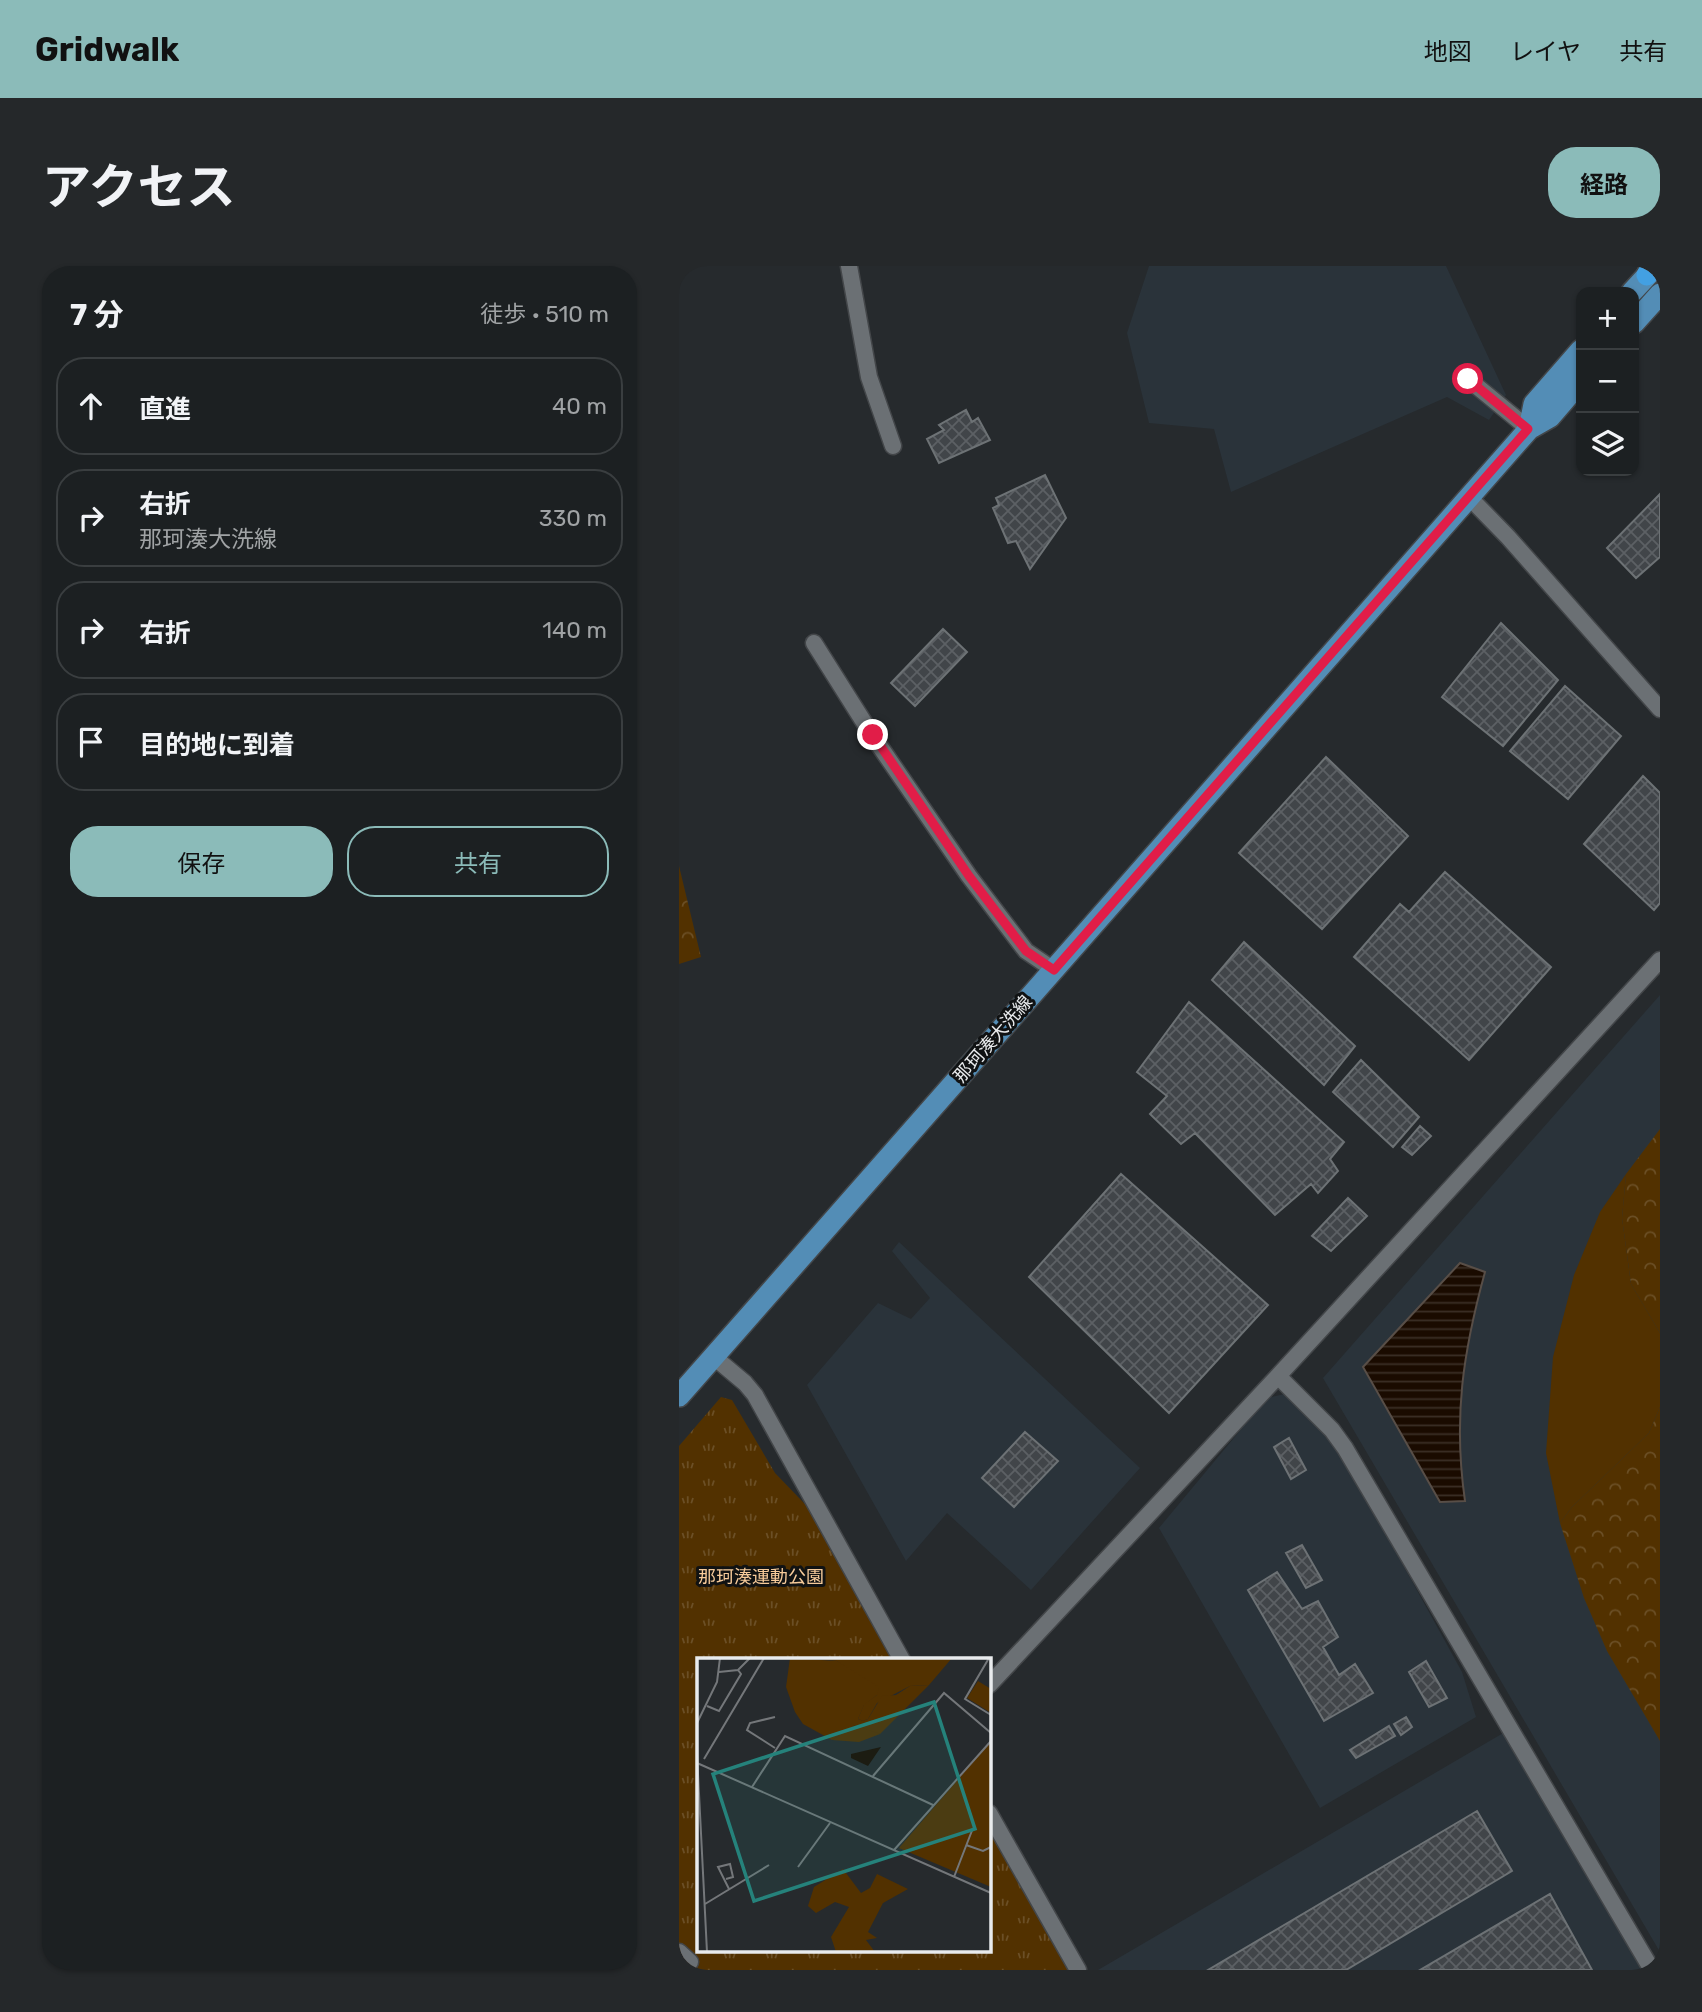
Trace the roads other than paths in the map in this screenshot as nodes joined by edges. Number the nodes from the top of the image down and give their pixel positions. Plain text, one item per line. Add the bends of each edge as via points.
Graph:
1 (849, 266) edge
2 (1652, 269) edge
3 (1636, 287) edge
4 (1660, 294) edge
5 (1639, 317) edge
6 (1576, 356) edge
7 (1468, 379) dead end
8 (1576, 387) edge
9 (1528, 429) junction
10 (893, 446) dead end
11 (1469, 497) junction
12 (814, 643) dead end
13 (1660, 709) edge
14 (1660, 960) edge
15 (1054, 970) junction
16 (714, 1357) junction
17 (1278, 1377) junction
18 (679, 1396) edge
19 (901, 1658) edge
20 (991, 1683) edge
21 (991, 1817) edge
22 (1078, 1970) edge
23 (1652, 1970) edge

1 - 10 street via 869,377
2 - 3 main road
4 - 5 main road
6 - 9 main road, 那珂湊大洗線 via 1534,404
7 - 9 street
8 - 9 main road, 那珂湊大洗線 via 1550,417
9 - 11 main road, 那珂湊大洗線
11 - 13 street
11 - 15 main road, 那珂湊大洗線
12 - 15 street via 969,876 1026,951
14 - 17 street
15 - 16 main road, 那珂湊大洗線
16 - 18 main road, 那珂湊大洗線
16 - 19 street via 755,1395
17 - 20 street
17 - 23 street via 1345,1448
21 - 22 street

